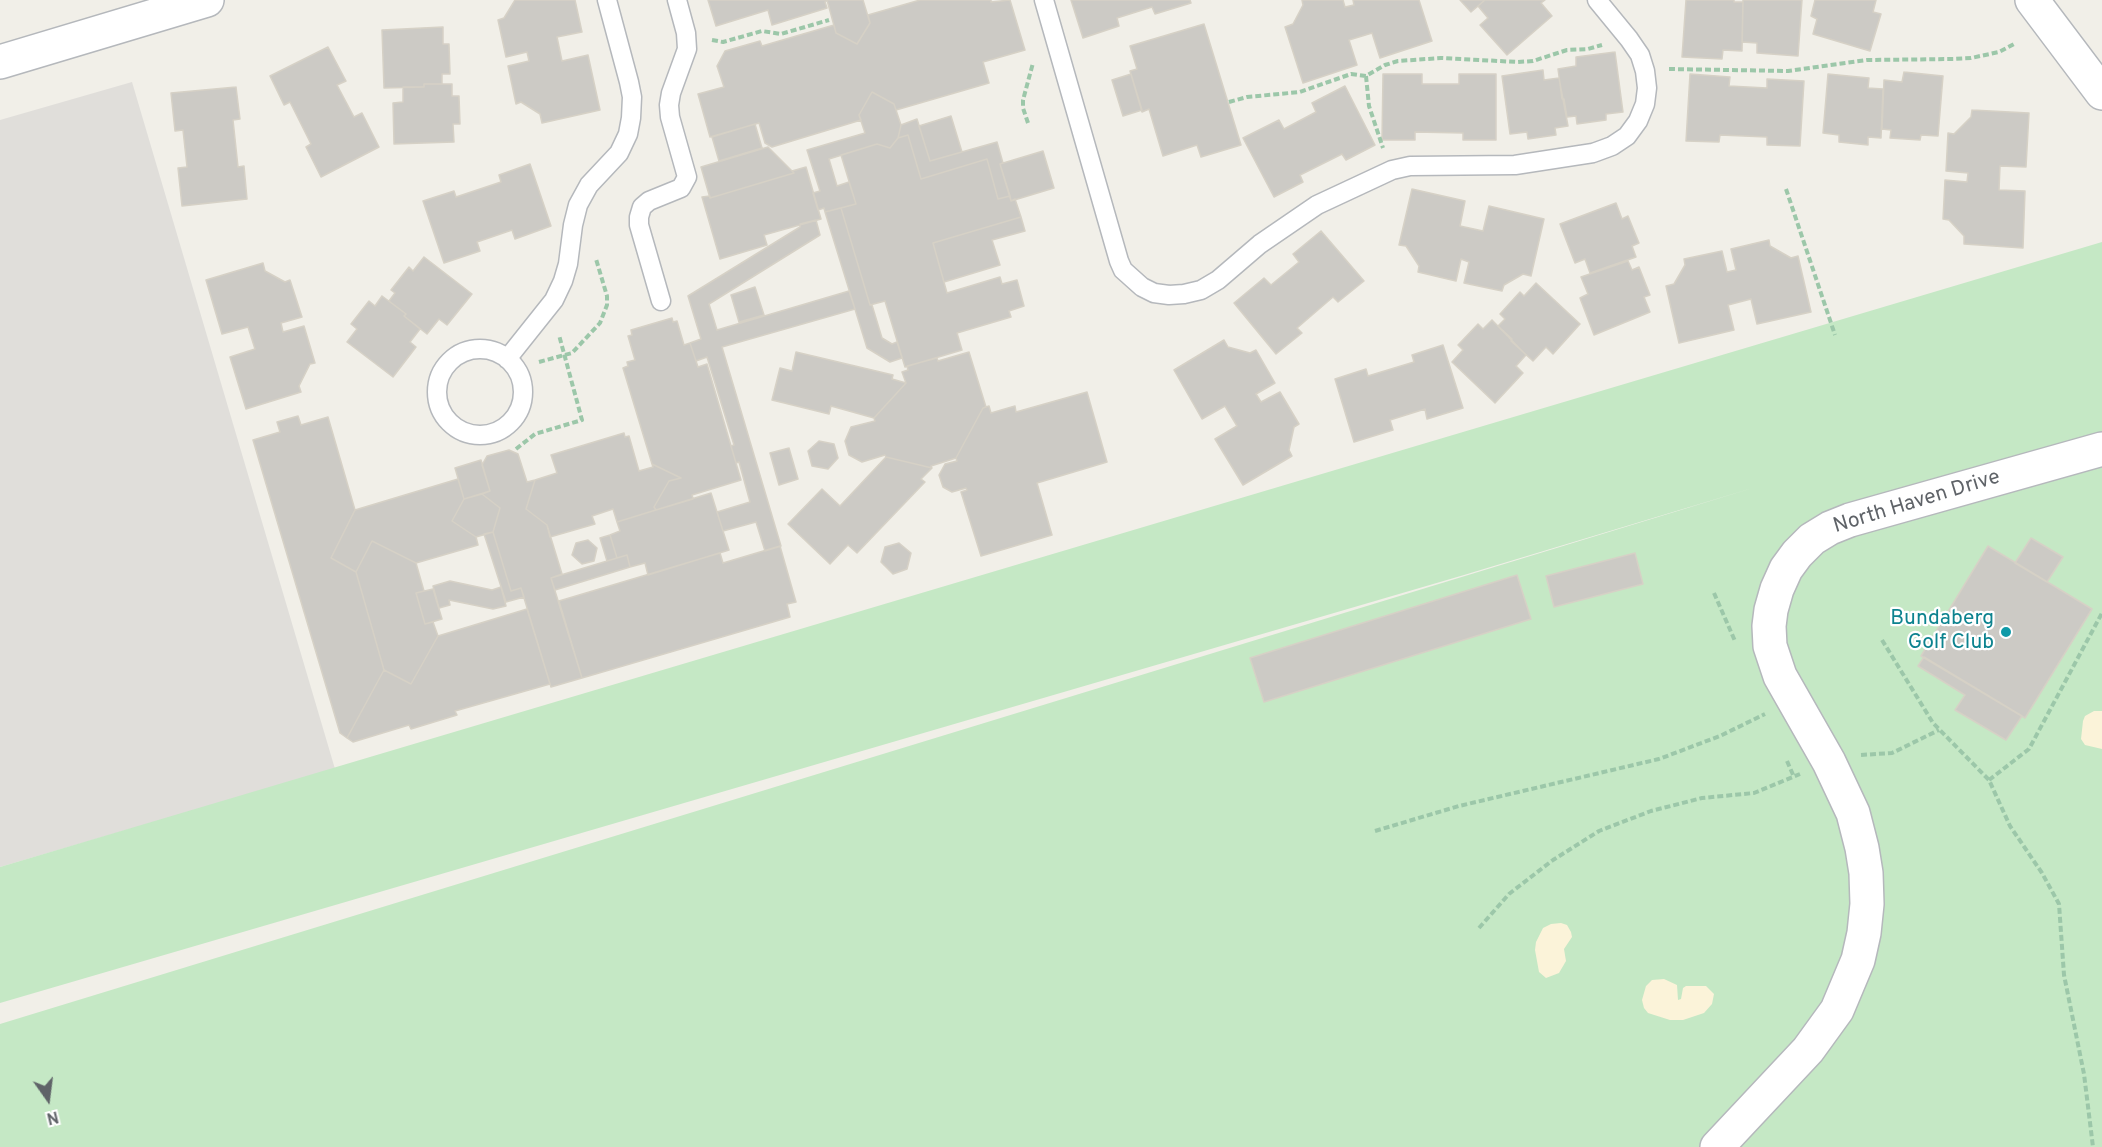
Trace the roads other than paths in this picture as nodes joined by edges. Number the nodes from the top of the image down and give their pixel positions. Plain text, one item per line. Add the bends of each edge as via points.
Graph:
1 (207, 0) edge
2 (607, 0) edge
3 (676, 0) edge
4 (1044, 0) edge
5 (1597, 0) edge
6 (2032, 0) edge
7 (0, 62) edge
8 (2102, 93) edge
9 (661, 301) dead end
10 (507, 359) junction
11 (2102, 449) edge
12 (1717, 1147) edge

1 - 7 street
2 - 10 lane via 632,97 628,134 619,153 578,205 568,264 554,300
3 - 9 lane via 687,49 669,105 687,177 681,188 649,201 639,216
4 - 5 lane via 1117,257 1131,279 1154,293 1168,295 1201,290 1317,205 1392,170 1410,166 1515,165 1593,153 1627,136 1645,104 1645,71 1640,55
6 - 8 street
10 - 10 lane via 522,381 523,395 513,420 496,431 477,435 452,425 437,402 439,376 447,364 469,350 489,351
11 - 12 street, North Haven Drive via 1850,520 1812,539 1786,569 1769,626 1770,646 1780,676 1853,813 1866,873 1866,914 1858,960 1837,1010 1808,1050

